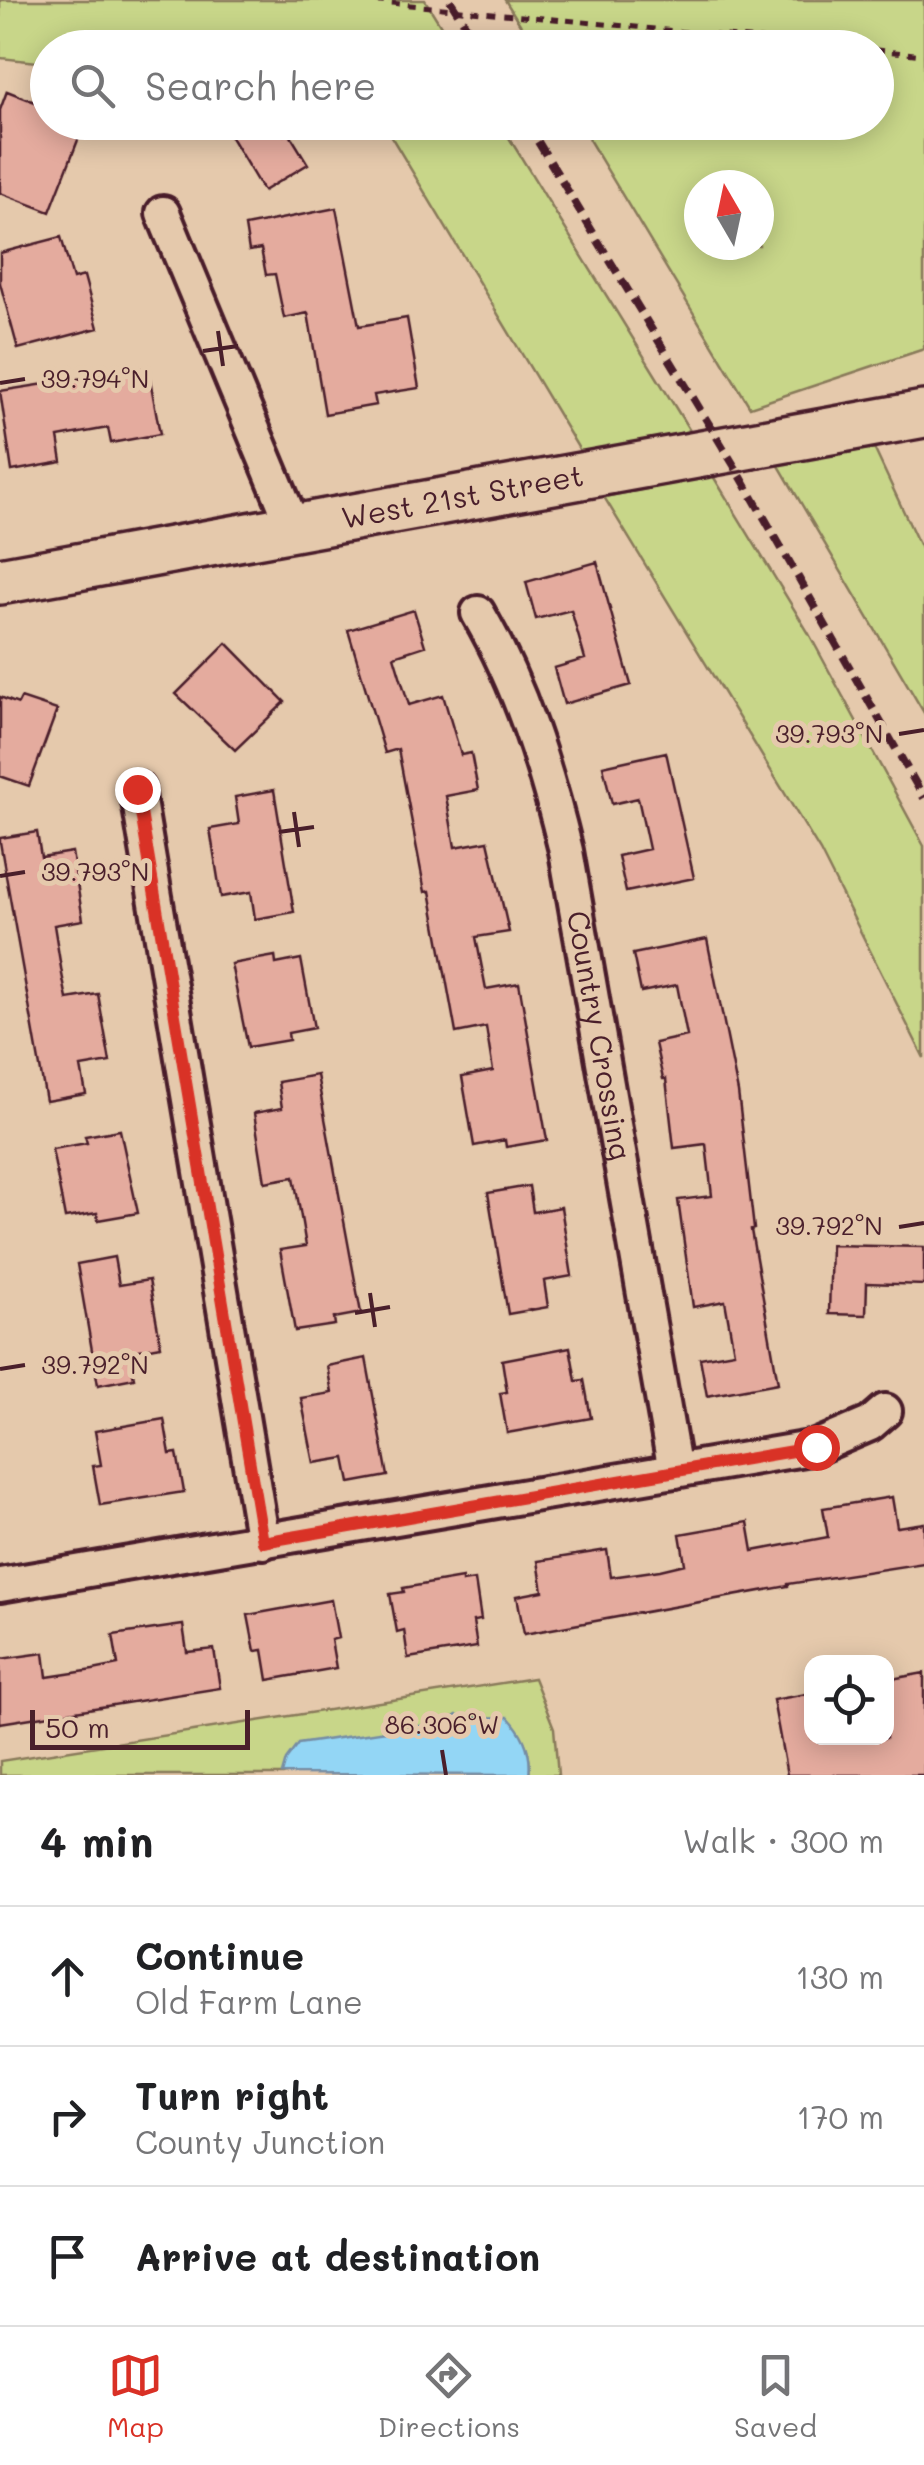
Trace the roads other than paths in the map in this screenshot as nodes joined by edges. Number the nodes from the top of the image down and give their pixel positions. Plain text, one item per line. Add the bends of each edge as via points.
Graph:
1 (163, 213) dead end
2 (924, 414) edge
3 (294, 528) junction
4 (0, 581) edge
5 (478, 613) dead end
6 (137, 789) dead end
7 (885, 1411) dead end
8 (675, 1471) junction
9 (263, 1542) junction
10 (0, 1586) edge

1 - 3 street
2 - 3 street, West 21st Street
3 - 4 street, West 21st Street
5 - 8 street, Country Crossing via 533,734 566,851
6 - 9 street
7 - 8 street via 816,1447
8 - 9 street
9 - 10 street

